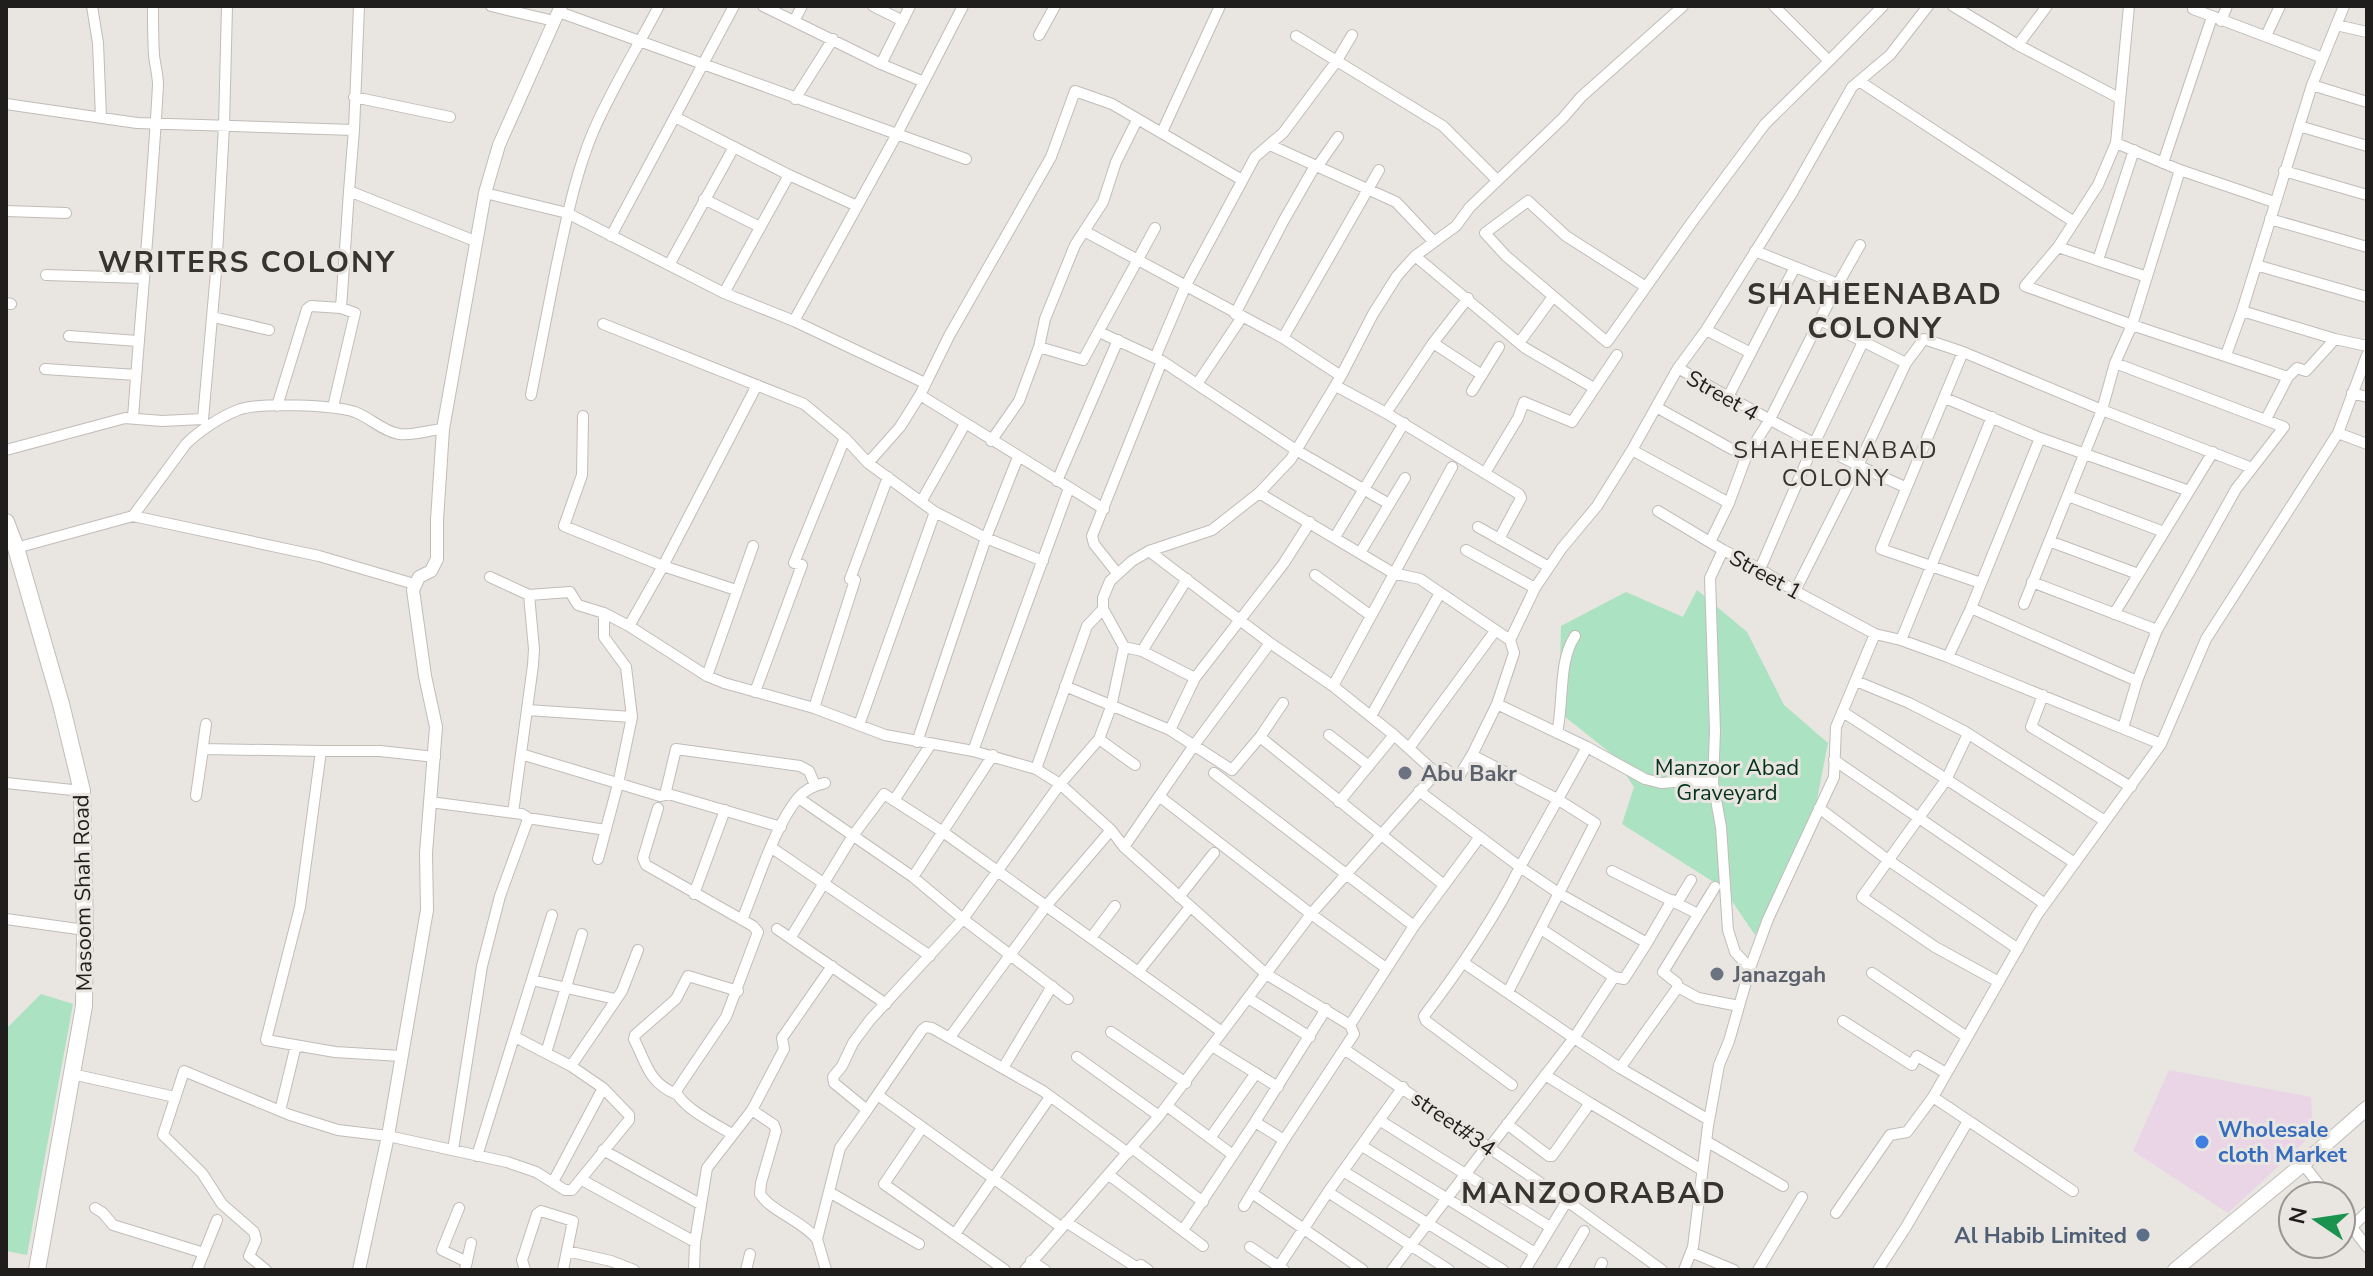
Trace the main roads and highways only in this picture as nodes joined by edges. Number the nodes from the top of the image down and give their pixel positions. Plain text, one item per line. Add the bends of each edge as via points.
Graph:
1 (6, 522) edge
2 (2367, 1108) edge
3 (37, 1270) edge
4 (2175, 1270) edge

1 - 3 main road, Masoom Shah Road via 82,791 84,1006
2 - 4 main road

